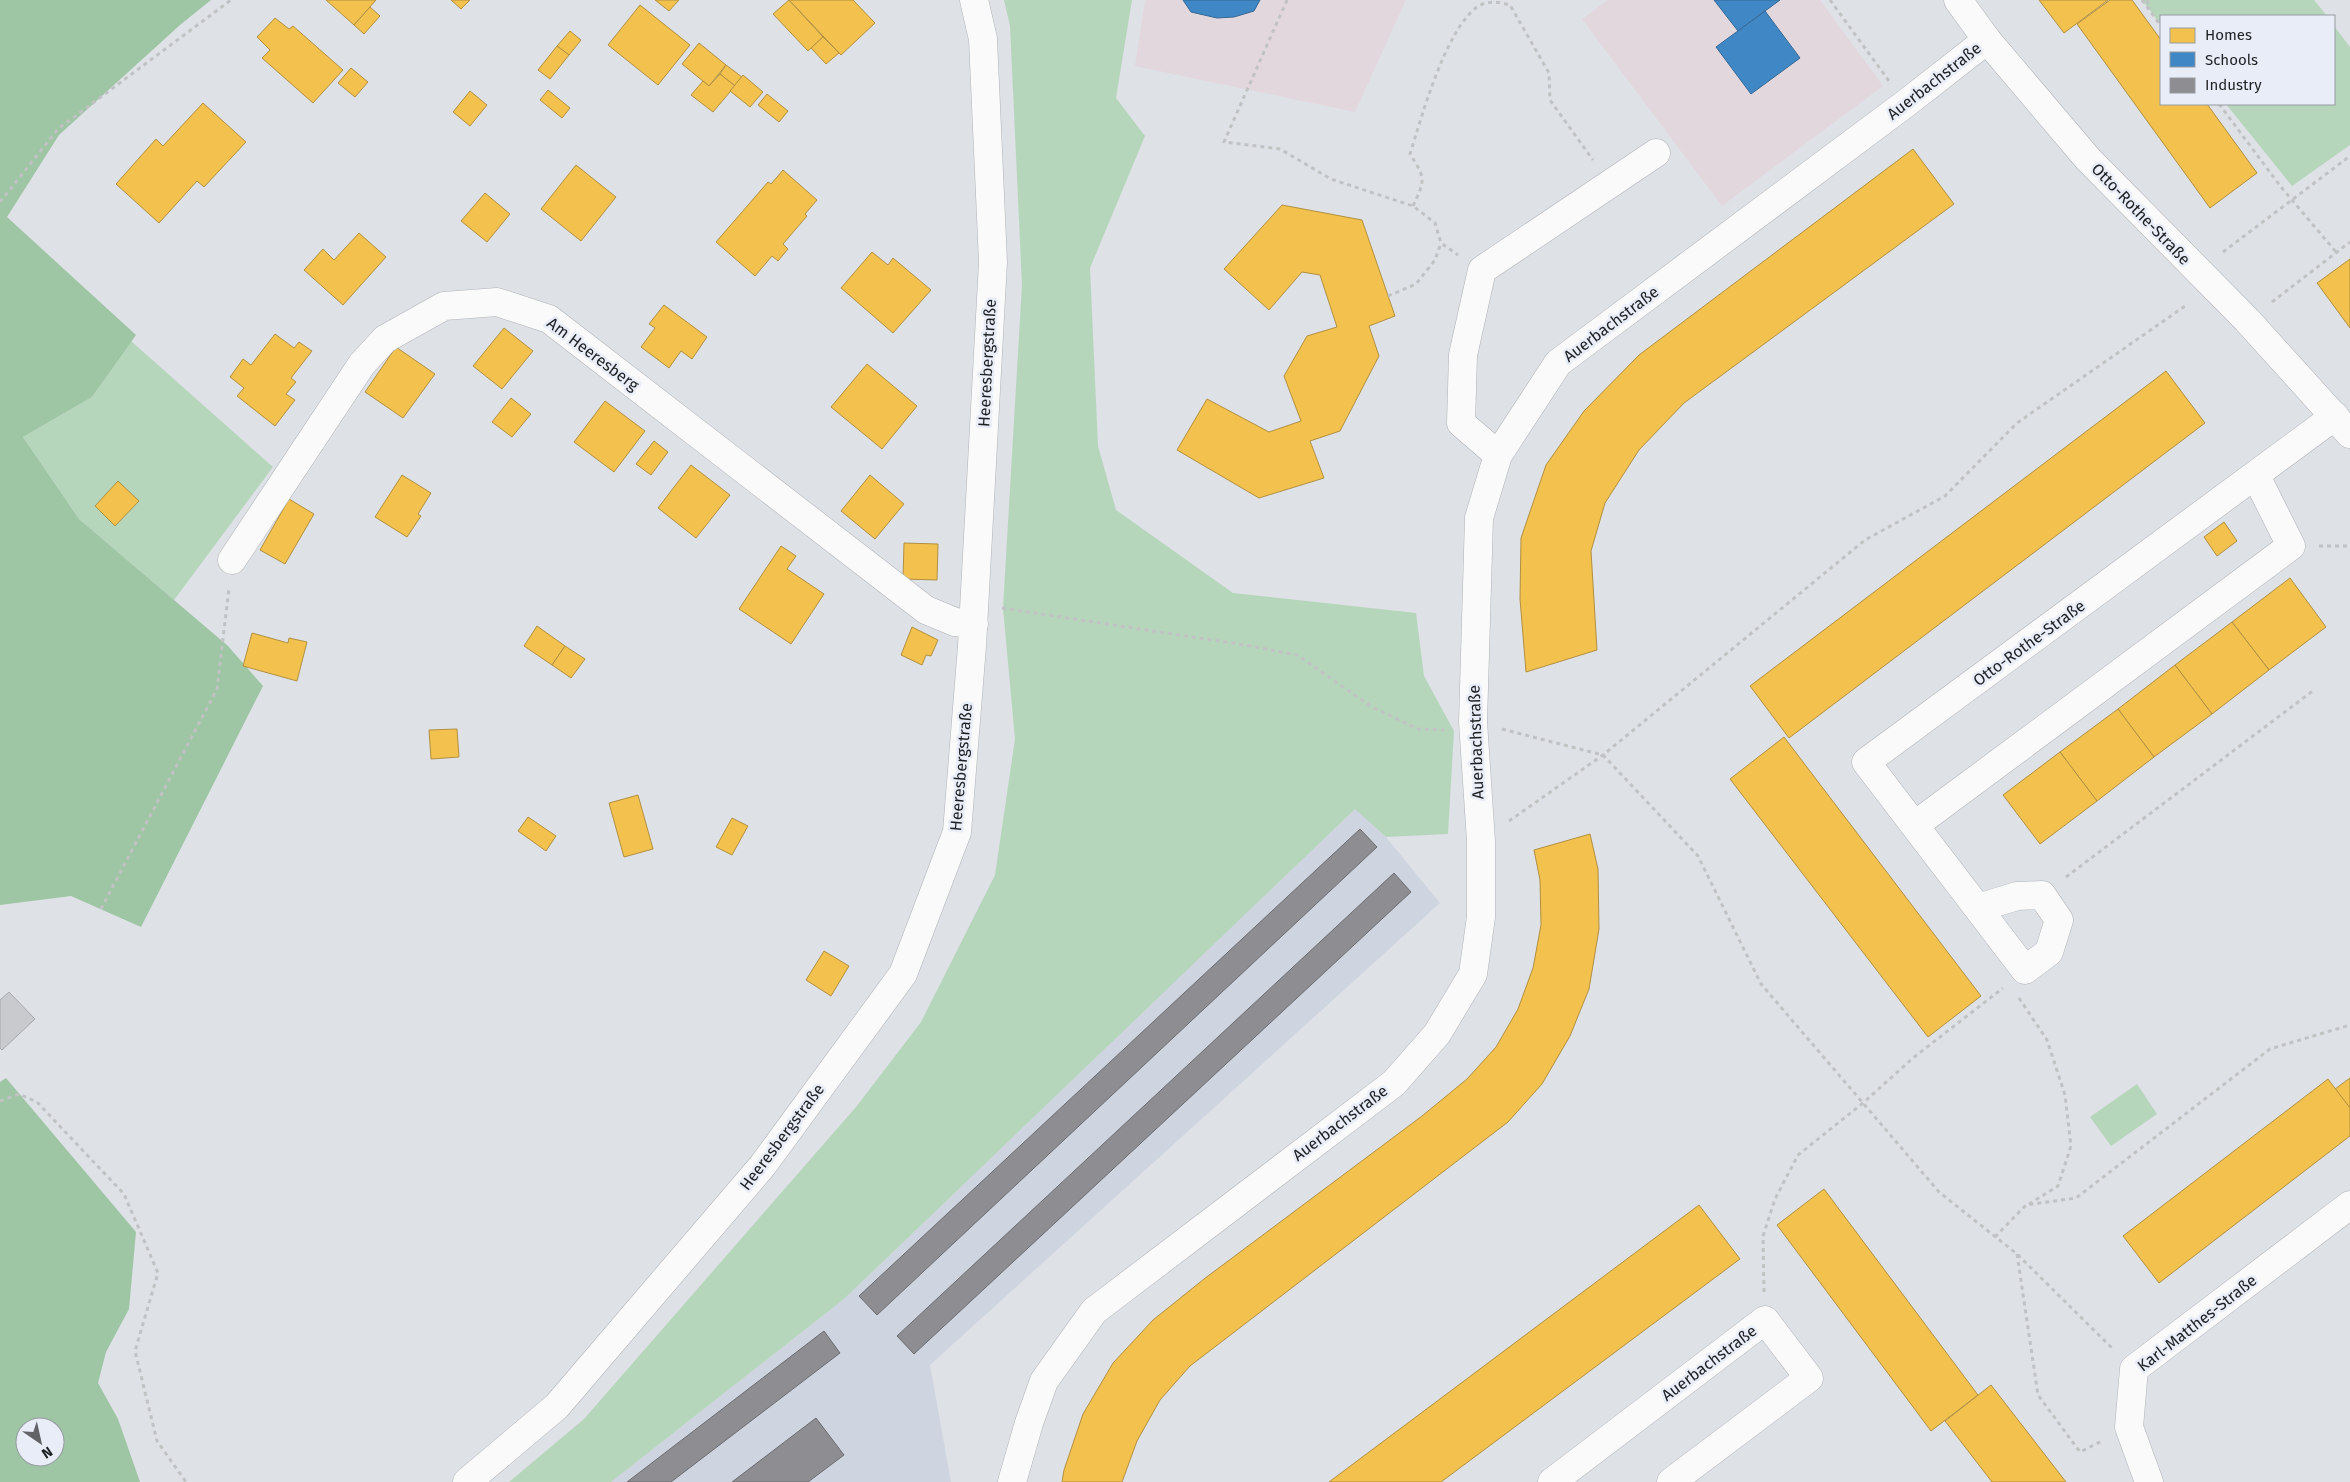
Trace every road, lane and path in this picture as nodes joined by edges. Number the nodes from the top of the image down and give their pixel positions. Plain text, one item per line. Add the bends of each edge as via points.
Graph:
1 (231, 0) edge
2 (974, 0) edge
3 (1287, 0) edge
4 (1830, 0) edge
5 (1958, 0) edge
6 (2142, 0) edge
7 (2147, 0) edge
8 (2151, 13) junction
9 (2160, 25) edge
10 (1987, 40) junction
11 (1905, 104) junction
12 (2220, 105) edge
13 (1656, 153) dead end
14 (2350, 156) edge
15 (1610, 183) junction
16 (2292, 200) junction
17 (0, 202) edge
18 (1413, 206) junction
19 (2350, 242) edge
20 (1441, 244) junction
21 (2336, 252) junction
22 (1482, 270) junction
23 (2205, 279) junction
24 (1388, 296) dead end
25 (2247, 320) junction
26 (2343, 425) edge
27 (1498, 455) junction
28 (2256, 476) junction
29 (232, 560) joint
30 (974, 615) junction
31 (2314, 690) dead end
32 (1473, 722) junction
33 (1603, 755) junction
34 (1915, 825) junction
35 (1481, 841) junction
36 (2042, 895) junction
37 (1978, 908) junction
38 (101, 909) dead end
39 (2017, 977) junction
40 (2350, 1025) edge
41 (0, 1101) edge
42 (1862, 1103) junction
43 (2026, 1205) junction
44 (2350, 1205) edge
45 (1996, 1237) junction
46 (2016, 1254) junction
47 (1765, 1320) junction
48 (2134, 1369) junction
49 (2129, 1427) junction
50 (186, 1482) edge
51 (467, 1482) edge
52 (1012, 1482) edge
53 (1552, 1482) edge
54 (1671, 1482) edge
55 (2149, 1482) edge

1 - 17 path via 58,129
2 - 30 street, Heeresbergstraße via 983,39 992,262
3 - 18 path via 1224,142 1280,149 1331,179
4 - 11 path
5 - 10 street, Otto-Rothe-Straße
6 - 8 path
7 - 8 path
8 - 9 path
10 - 11 street, Auerbachstraße
10 - 23 street, Otto-Rothe-Straße via 2088,160
11 - 27 street, Auerbachstraße via 1558,363
12 - 16 path
13 - 15 street
14 - 16 path
15 - 18 path via 1550,100 1549,73 1510,5 1495,1 1477,6 1459,26 1432,84 1410,154 1424,183
15 - 22 street
16 - 21 path
16 - 23 path
18 - 20 path via 1435,223
19 - 21 path
20 - 22 path
20 - 24 path via 1435,260 1416,284
21 - 25 path
22 - 27 street via 1463,355 1460,424
23 - 25 street, Otto-Rothe-Straße
23 - 33 path via 2017,424 1945,496 1865,540
25 - 26 street, Otto-Rothe-Straße
26 - 28 street, Otto-Rothe-Straße
27 - 32 street, Auerbachstraße via 1479,518
28 - 34 street via 2291,546
28 - 34 street, Otto-Rothe-Straße via 1866,762
29 - 30 street, Am Heeresberg via 362,364 385,339 444,306 497,302 549,319 926,610 955,622
29 - 38 path via 218,689
30 - 32 path via 1012,610 1297,655 1372,706 1418,729 1454,730
30 - 51 street, Heeresbergstraße via 957,832 903,974 763,1165 557,1406
31 - 36 path
32 - 33 path
32 - 35 street, Auerbachstraße
33 - 35 path
33 - 42 path via 1698,856 1761,984
34 - 37 street, Otto-Rothe-Straße
35 - 52 street, Auerbachstraße via 1481,917 1473,974 1437,1034 1394,1083 1094,1310 1044,1382
36 - 37 street via 2017,896
36 - 39 street via 2059,920 2049,952
37 - 39 street, Otto-Rothe-Straße
39 - 42 path via 1913,1058
39 - 43 path via 2047,1040 2065,1095 2071,1146 2058,1186
40 - 43 path via 2270,1049 2076,1198
41 - 50 path via 18,1094 37,1102 124,1194 158,1273 135,1351 157,1441
42 - 45 path via 1939,1192
42 - 47 path via 1798,1155 1775,1199 1763,1236
43 - 45 path
44 - 48 street, Karl-Matthes-Straße
45 - 46 path
46 - 48 path
46 - 49 path via 2038,1395 2080,1452
47 - 53 street, Auerbachstraße
47 - 54 street, Auerbachstraße via 1809,1378
48 - 49 street, Karl-Matthes-Straße
49 - 55 street, Karl-Matthes-Straße

